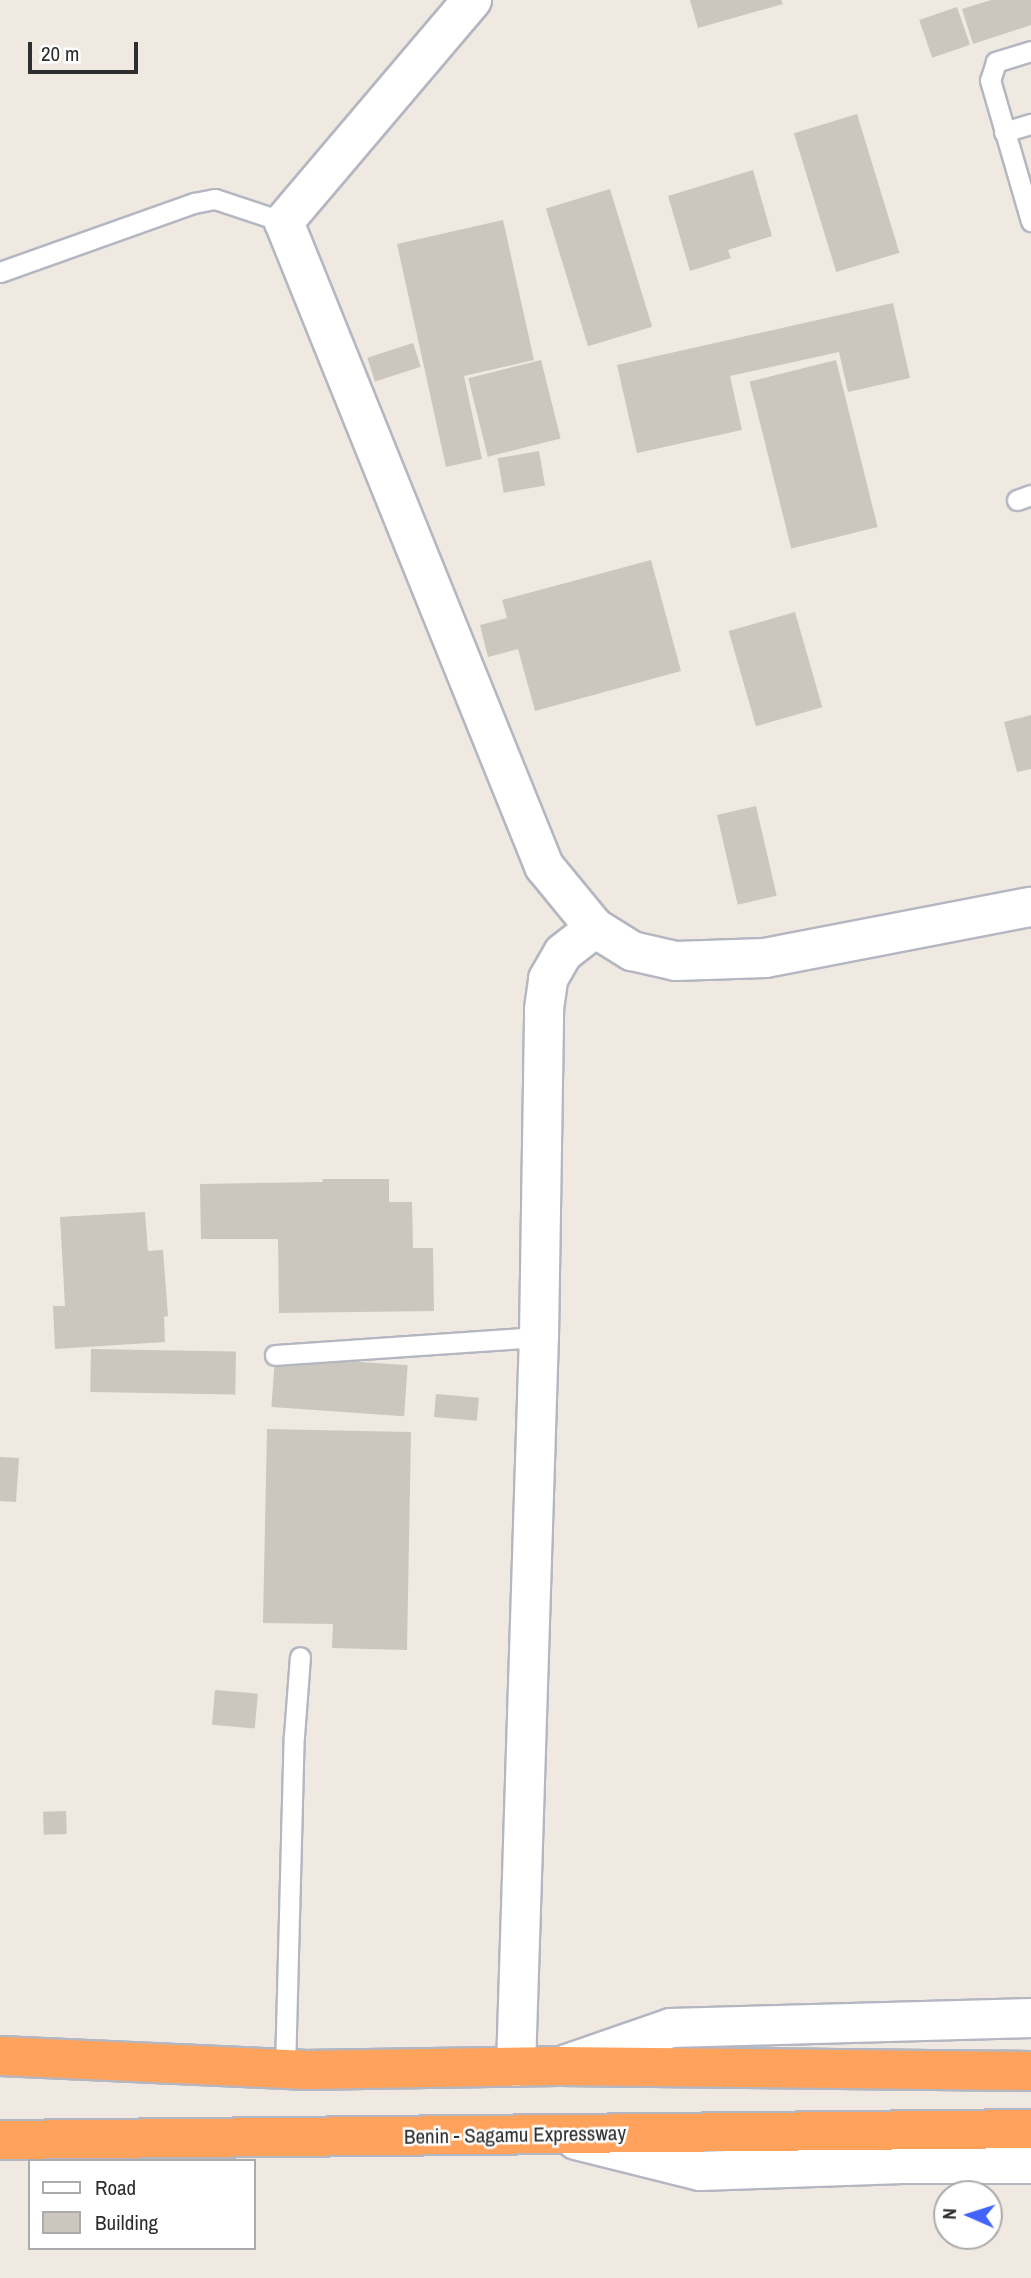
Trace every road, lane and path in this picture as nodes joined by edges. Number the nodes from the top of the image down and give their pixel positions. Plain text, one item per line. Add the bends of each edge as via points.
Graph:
1 (472, 0) edge
2 (1031, 51) edge
3 (1031, 124) edge
4 (1004, 132) junction
5 (1031, 221) edge
6 (284, 222) junction
7 (0, 272) edge
8 (1031, 907) edge
9 (595, 928) junction
10 (539, 1337) junction
11 (275, 1355) dead end
12 (300, 1657) dead end
13 (1031, 2018) edge
14 (0, 2056) edge
15 (559, 2066) junction
16 (516, 2067) junction
17 (285, 2069) junction
18 (1031, 2071) edge
19 (1031, 2129) edge
20 (554, 2134) junction
21 (0, 2140) edge
22 (1031, 2164) edge

1 - 6 street
2 - 4 lane via 996,62 990,80
3 - 4 lane
4 - 5 lane
6 - 7 lane via 215,199
6 - 9 street via 544,866
8 - 9 street via 765,958 676,961 632,951
9 - 10 street via 563,953 548,979
10 - 11 lane
10 - 16 street
12 - 17 lane
13 - 15 street via 671,2028
14 - 17 highway
15 - 16 highway
15 - 18 highway
16 - 17 highway
19 - 20 highway, Benin - Sagamu Expressway
20 - 21 highway, Benin - Sagamu Expressway
20 - 22 street via 700,2171

